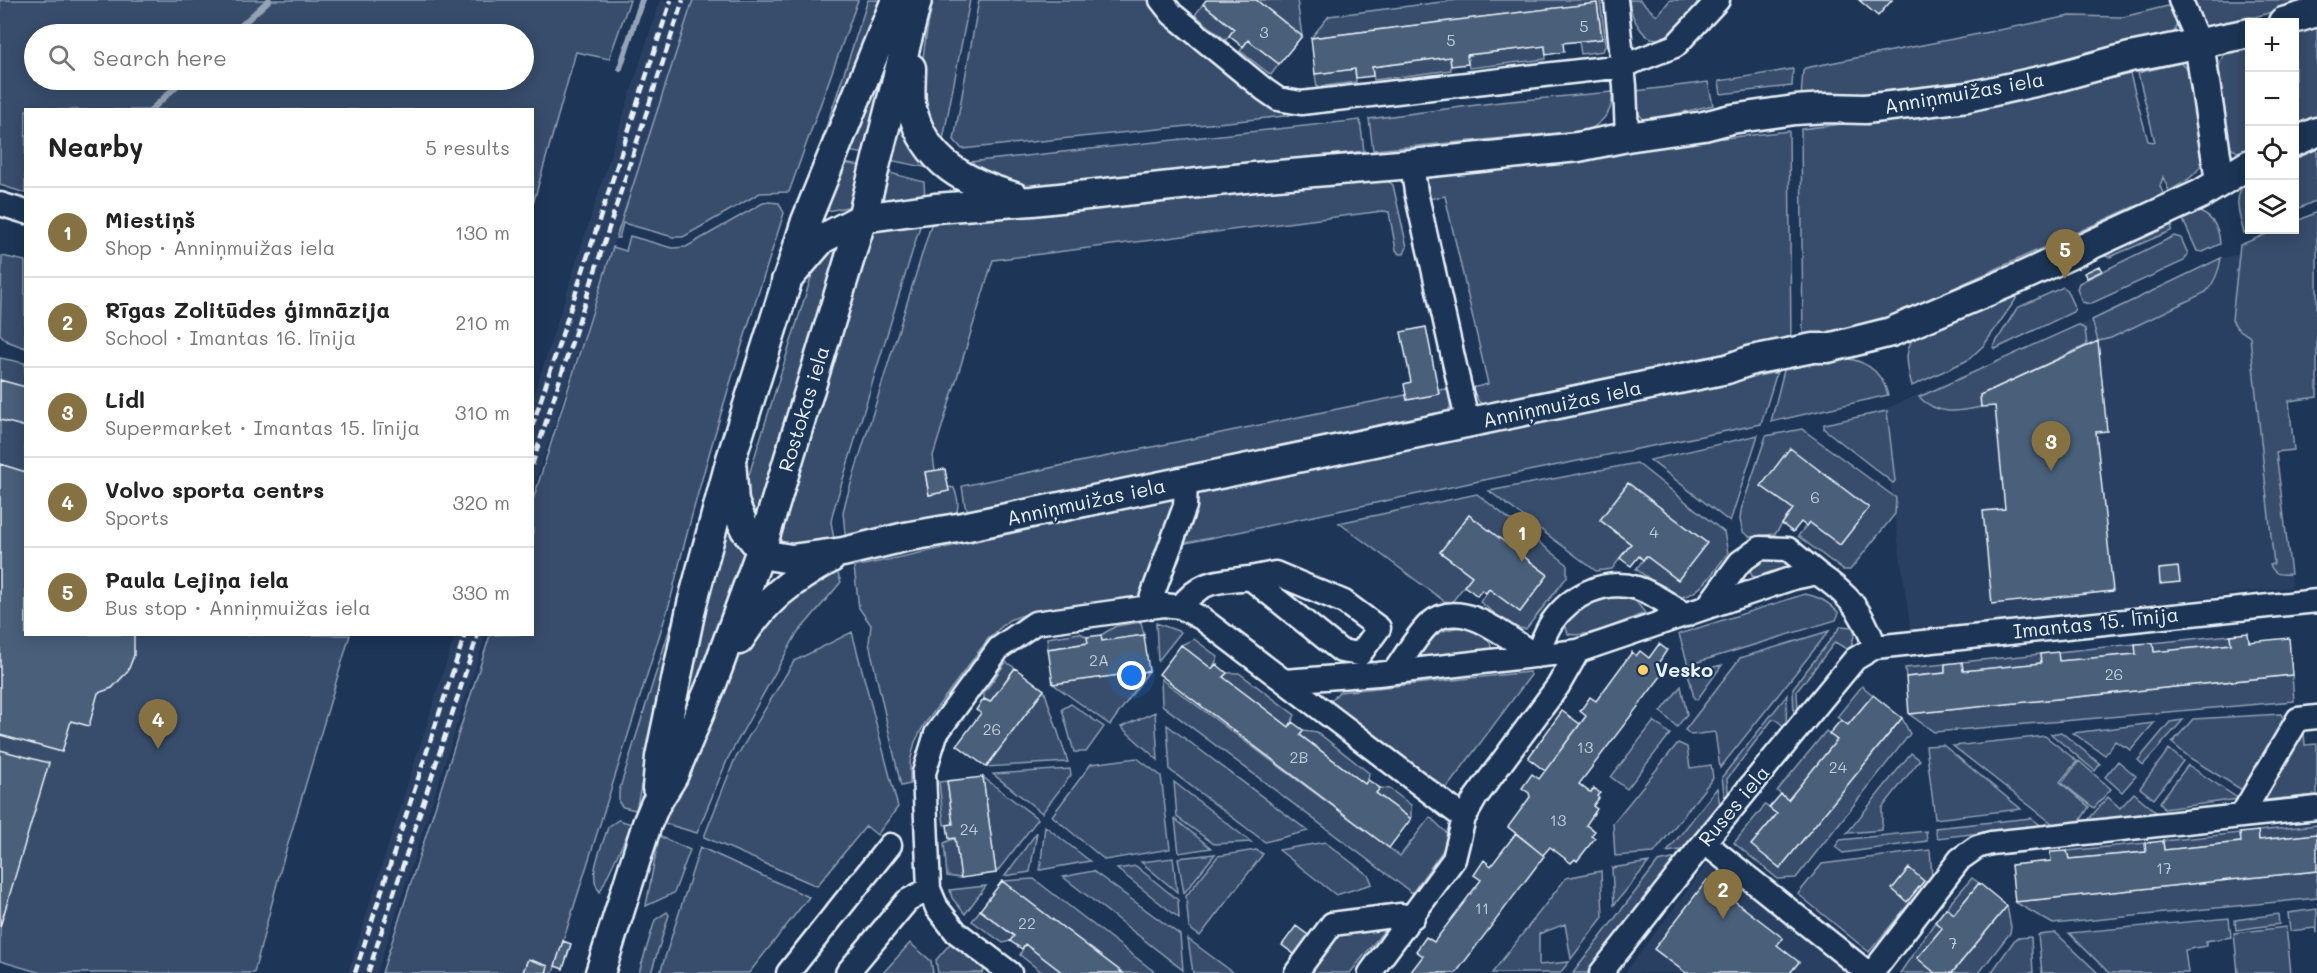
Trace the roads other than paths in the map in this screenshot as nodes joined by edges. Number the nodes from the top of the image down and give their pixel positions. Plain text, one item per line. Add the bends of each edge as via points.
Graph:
1 (896, 0) edge
2 (917, 0) edge
3 (1161, 0) edge
4 (1616, 0) edge
5 (1718, 0) edge
6 (2180, 0) edge
7 (2317, 12) edge
8 (2297, 18) edge
9 (910, 31) junction
10 (2245, 34) edge
11 (2199, 43) junction
12 (1623, 66) junction
13 (2317, 132) edge
14 (1627, 137) junction
15 (2299, 140) edge
16 (1412, 165) junction
17 (2245, 167) edge
18 (2220, 181) junction
19 (1032, 201) junction
20 (0, 204) edge
21 (24, 211) edge
22 (862, 219) junction
23 (786, 281) junction
24 (1468, 424) junction
25 (731, 459) junction
26 (1186, 481) junction
27 (761, 550) junction
28 (843, 552) junction
29 (1817, 573) junction
30 (1250, 578) junction
31 (2317, 600) edge
32 (1148, 607) junction
33 (1180, 607) junction
34 (1707, 607) junction
35 (1686, 615) junction
36 (1875, 647) junction
37 (1578, 651) junction
38 (1536, 656) junction
39 (1394, 672) junction
40 (713, 681) junction
41 (1284, 681) junction
42 (2317, 717) edge
43 (655, 805) junction
44 (2317, 807) edge
45 (2241, 816) junction
46 (1464, 818) junction
47 (1704, 843) junction
48 (890, 845) dead end
49 (929, 889) junction
50 (1413, 917) junction
51 (600, 973) edge
52 (788, 973) edge
53 (847, 973) edge
54 (1010, 973) edge
55 (1296, 973) edge
56 (1370, 973) edge
57 (1602, 973) edge
58 (1870, 973) edge

1 - 23 street, Rostokas iela via 806,221
2 - 9 street, Rostokas iela
3 - 12 street via 1231,64 1278,99 1287,101 1301,103
4 - 12 street
5 - 12 street via 1675,46
6 - 11 street
7 - 8 street
9 - 19 street, Anniņmuižas iela via 912,107 925,141 946,166 966,180
9 - 22 street, Rostokas iela
10 - 11 street, Anniņmuižas iela
11 - 14 street, Anniņmuižas iela via 1967,97 1865,110 1795,110
11 - 18 street
12 - 14 street
13 - 15 street
14 - 16 street, Anniņmuižas iela via 1578,147
16 - 19 street, Anniņmuižas iela
16 - 24 street
17 - 18 street, Anniņmuižas iela
18 - 24 street, Anniņmuižas iela via 2201,194 2019,278 1891,332
19 - 22 street, Anniņmuižas iela via 935,208
20 - 21 street
22 - 23 street, Anniņmuižas iela via 822,239
22 - 27 street, Rostokas iela
23 - 25 street, Rostokas iela
24 - 26 street, Anniņmuižas iela
25 - 27 street via 734,502 745,529
25 - 43 street, Rostokas iela via 692,604 660,757
26 - 28 street, Anniņmuižas iela
26 - 32 street via 1185,506
27 - 28 street, Anniņmuižas iela via 791,560
27 - 40 street, Rostokas iela
28 - 40 street, Anniņmuižas iela via 779,591 761,608
29 - 34 street
29 - 34 street via 1788,549 1760,548 1740,562
29 - 36 street via 1841,590 1857,609 1867,623
30 - 30 street via 1275,573 1344,602 1379,628 1360,654 1341,651
30 - 33 street via 1203,585
31 - 36 street, Imantas 15. līnija
32 - 33 street
32 - 49 street via 1035,623 999,648 936,735 924,773
33 - 41 street via 1201,618
34 - 35 street
35 - 37 street
35 - 38 street via 1636,587 1596,588 1578,595 1552,622
36 - 47 street, Ruses iela via 1855,659
37 - 38 street
37 - 46 street via 1558,686
38 - 39 street
38 - 39 street via 1477,617 1450,614 1430,623
39 - 41 street
40 - 43 street, Rostokas iela via 673,776
41 - 46 street
42 - 45 street via 2298,719
43 - 51 street, Rostokas iela
44 - 45 street
45 - 58 street via 1977,847 1960,859
46 - 50 street via 1454,859
47 - 57 street, Ruses iela
47 - 58 street
48 - 52 street
49 - 53 street via 907,901
49 - 54 street via 937,908 956,932
50 - 55 street via 1401,915 1332,924
50 - 56 street

